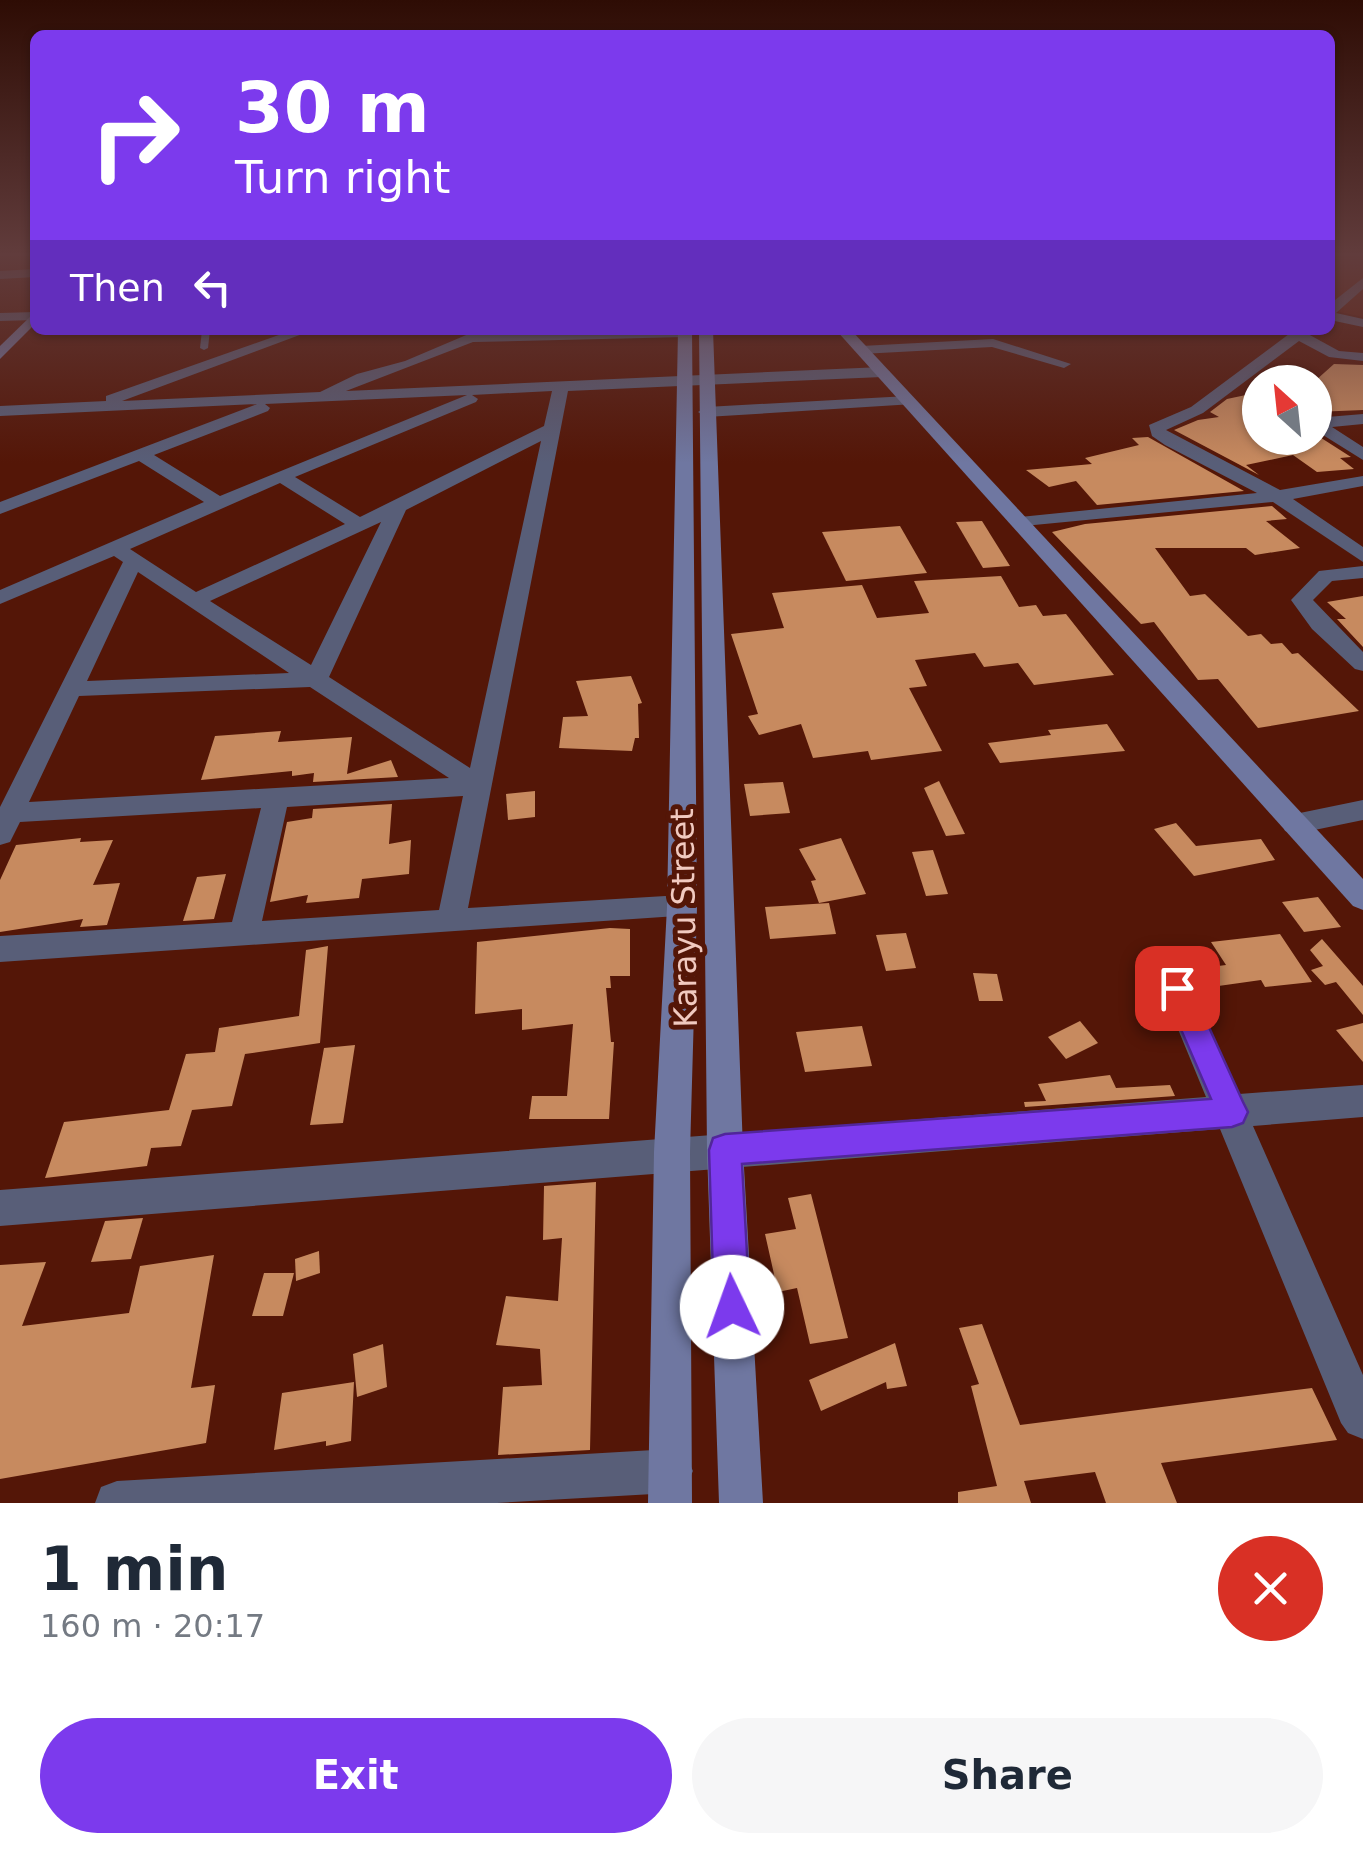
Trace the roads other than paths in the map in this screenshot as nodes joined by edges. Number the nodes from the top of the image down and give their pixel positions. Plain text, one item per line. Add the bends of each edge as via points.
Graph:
1 (29, 323) edge
2 (205, 335) edge
3 (292, 335) edge
4 (478, 335) edge
5 (565, 335) edge
6 (692, 335) edge
7 (848, 335) edge
8 (1294, 335) edge
9 (1304, 335) edge
10 (470, 338) junction
11 (204, 348) dead end
12 (861, 350) junction
13 (0, 355) edge
14 (1363, 358) edge
15 (1064, 364) dead end
16 (882, 372) junction
17 (560, 389) junction
18 (489, 392) junction
19 (698, 393) junction
20 (318, 398) junction
21 (283, 400) junction
22 (908, 402) junction
23 (88, 408) junction
24 (0, 412) edge
25 (1363, 419) edge
26 (1332, 422) edge
27 (550, 430) junction
28 (1332, 435) edge
29 (140, 454) junction
30 (1363, 456) edge
31 (281, 476) junction
32 (1363, 481) edge
33 (1276, 496) junction
34 (218, 503) junction
35 (398, 506) junction
36 (0, 508) edge
37 (358, 524) junction
38 (1020, 524) junction
39 (125, 554) junction
40 (1363, 556) edge
41 (1363, 572) edge
42 (0, 598) edge
43 (195, 600) junction
44 (1363, 664) edge
45 (316, 679) junction
46 (71, 689) junction
47 (479, 786) junction
48 (276, 799) junction
49 (1363, 810) edge
50 (5, 824) edge
51 (1296, 824) junction
52 (1363, 898) edge
53 (682, 906) junction
54 (450, 921) junction
55 (244, 934) junction
56 (0, 949) edge
57 (1177, 988) dead end
58 (1363, 1101) edge
59 (1232, 1112) junction
60 (725, 1150) junction
61 (672, 1152) junction
62 (0, 1208) edge
63 (1363, 1418) edge
64 (671, 1487) edge
65 (118, 1503) edge
66 (741, 1503) edge

1 - 13 main road
2 - 11 lane
3 - 23 street
4 - 10 street
5 - 10 street
6 - 19 main road, Karayu Street
7 - 12 main road
8 - 33 street via 1240,385 1186,417 1156,425 1158,432
9 - 14 street via 1334,356
10 - 20 street
12 - 15 street via 993,344
12 - 16 main road
16 - 19 street
16 - 22 main road
17 - 18 street
17 - 19 street
17 - 27 street
18 - 20 street
18 - 31 street
19 - 22 street
19 - 53 main road, Karayu Street
19 - 60 main road, Karayu Street
20 - 21 street
21 - 23 street
21 - 29 street
22 - 38 main road
23 - 24 street
25 - 26 street
27 - 35 street
27 - 47 street
28 - 30 street
29 - 34 street
29 - 36 street
31 - 34 street
31 - 37 street
32 - 33 street
33 - 38 street
33 - 40 street
34 - 39 street
35 - 37 street
35 - 45 street
37 - 43 street
38 - 51 main road
39 - 42 street
39 - 43 street
39 - 46 street
41 - 44 street via 1326,574 1302,600
43 - 45 street
45 - 46 street
45 - 47 street
46 - 50 street
47 - 48 street
47 - 54 street
48 - 50 street
48 - 55 street
49 - 51 street
51 - 52 main road
53 - 54 street
53 - 61 main road, Karayu Street
54 - 55 street
55 - 56 street
57 - 59 street
58 - 59 street
59 - 60 street
59 - 63 street
60 - 61 street
60 - 66 main road, Karayu Street
61 - 62 street
61 - 64 main road, Karayu Street
64 - 65 street

